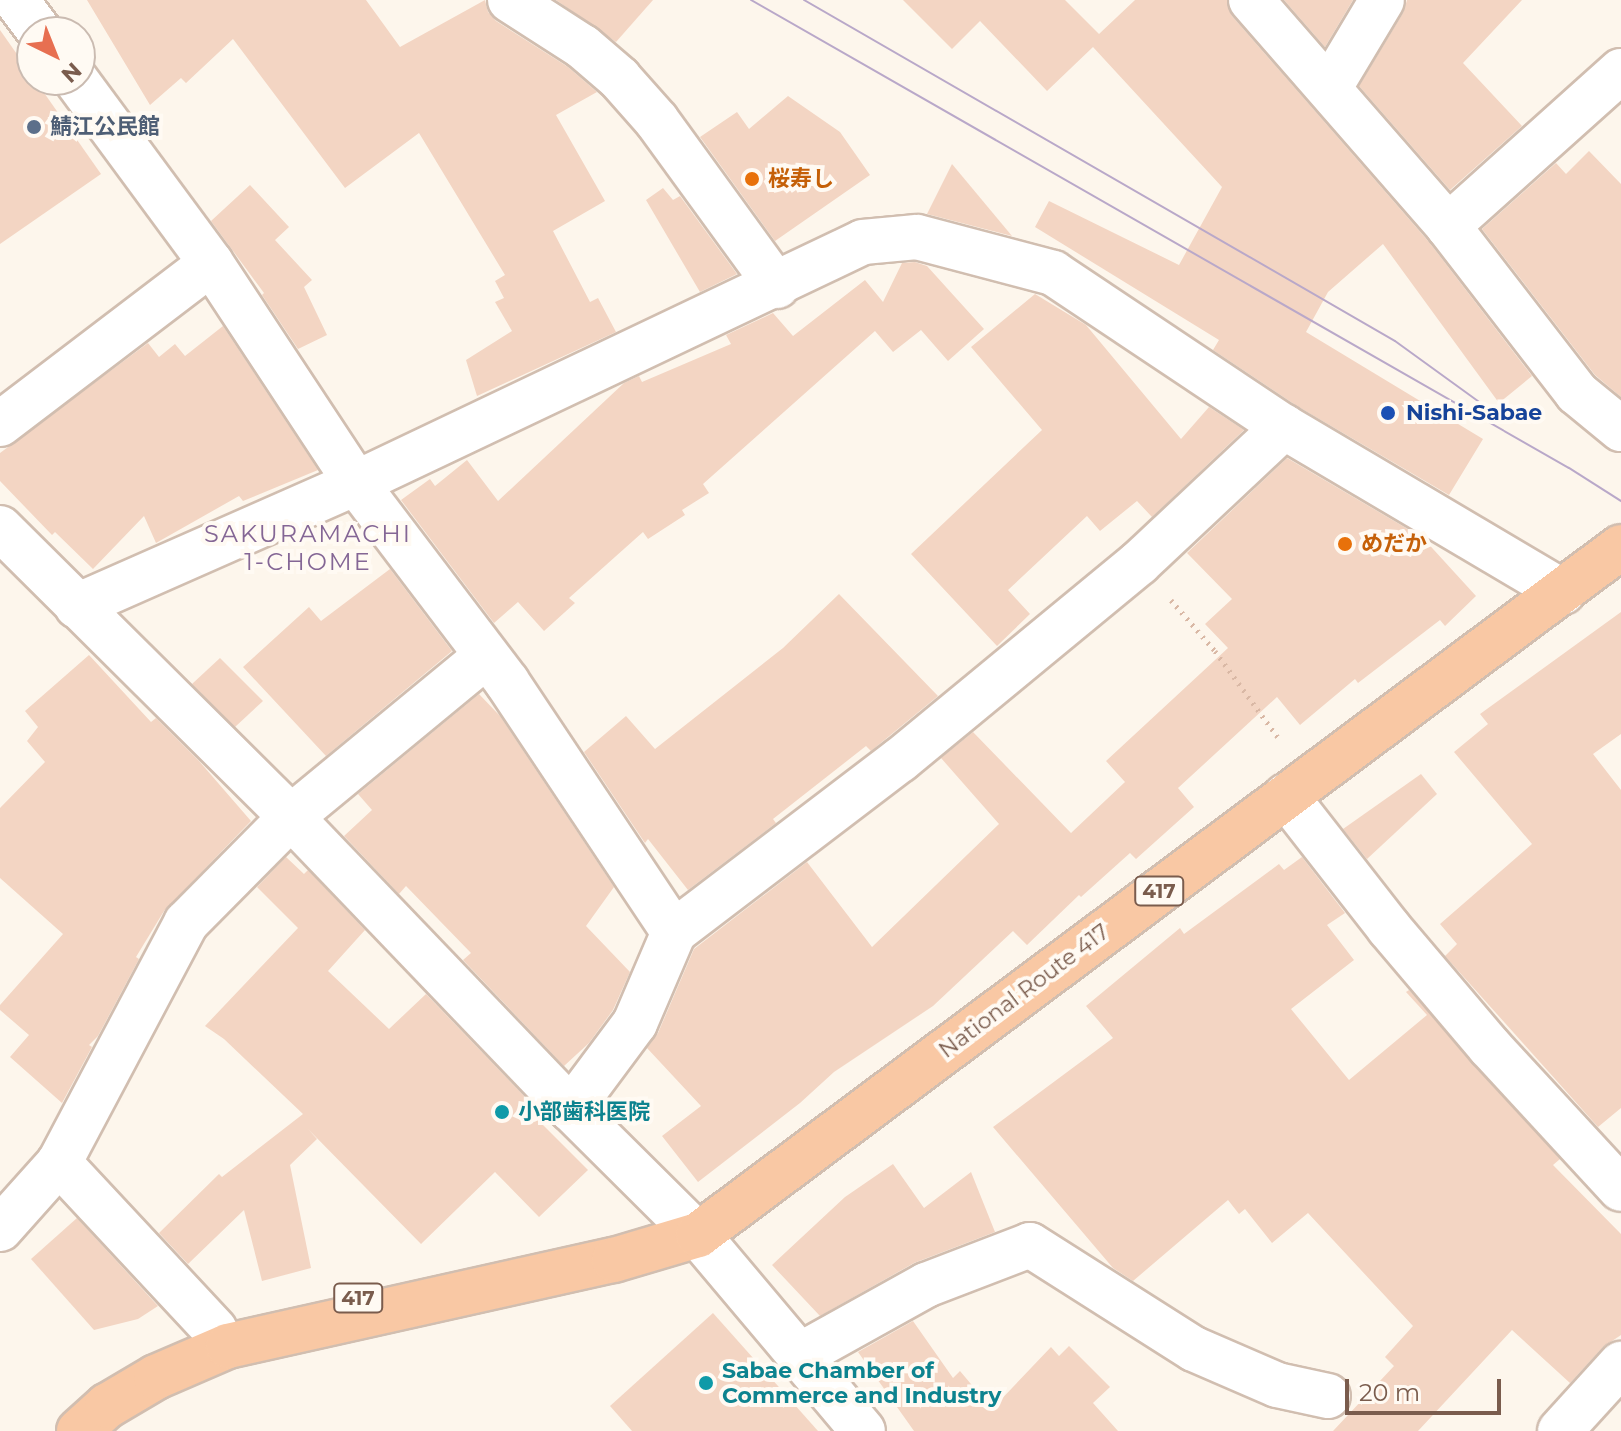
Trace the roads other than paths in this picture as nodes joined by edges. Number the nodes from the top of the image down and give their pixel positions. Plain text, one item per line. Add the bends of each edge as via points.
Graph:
1 (510, 0) edge
2 (1251, 0) edge
3 (1382, 0) edge
4 (1621, 71) edge
5 (1330, 87) junction
6 (88, 96) edge
7 (1448, 226) junction
8 (211, 263) junction
9 (777, 286) junction
10 (0, 424) edge
11 (1284, 427) junction
12 (1621, 429) edge
13 (356, 483) junction
14 (0, 528) edge
15 (1621, 547) edge
16 (1563, 592) junction
17 (77, 606) junction
18 (486, 656) junction
19 (1297, 788) junction
20 (291, 817) junction
21 (674, 932) junction
22 (571, 1109) junction
23 (59, 1163) junction
24 (1613, 1163) edge
25 (0, 1229) edge
26 (698, 1235) junction
27 (215, 1330) junction
28 (802, 1354) junction
29 (1621, 1364) edge
30 (1328, 1396) dead end
31 (45, 1431) edge
32 (79, 1431) edge
33 (863, 1431) edge
34 (1560, 1431) edge

1 - 9 street via 583,47 619,78 657,121
2 - 5 street
3 - 5 street
4 - 7 street
5 - 7 street
6 - 8 street
7 - 12 street via 1577,393
8 - 10 street
8 - 13 street
9 - 11 street via 863,242 917,237 1053,273
9 - 13 street
11 - 16 street
11 - 21 street via 1139,563 900,760
13 - 17 street
13 - 18 street
14 - 17 street
15 - 16 highway, National Route 417 / 417
16 - 19 highway, National Route 417 / 417
17 - 20 street
18 - 20 street
18 - 21 street
19 - 24 street via 1389,928 1490,1047
19 - 26 highway, National Route 417 / 417
20 - 22 street
20 - 23 street via 186,923
21 - 22 street via 635,1023
22 - 26 street
23 - 25 street
23 - 27 street
26 - 27 highway, 417 via 602,1244
26 - 28 street
26 - 32 highway, National Route 417 / 417 via 614,1260 228,1346 156,1377 107,1406
27 - 31 highway, 417 via 141,1360 89,1392
28 - 30 street via 926,1285 1030,1245 1194,1349 1277,1385
28 - 33 street
29 - 34 street

